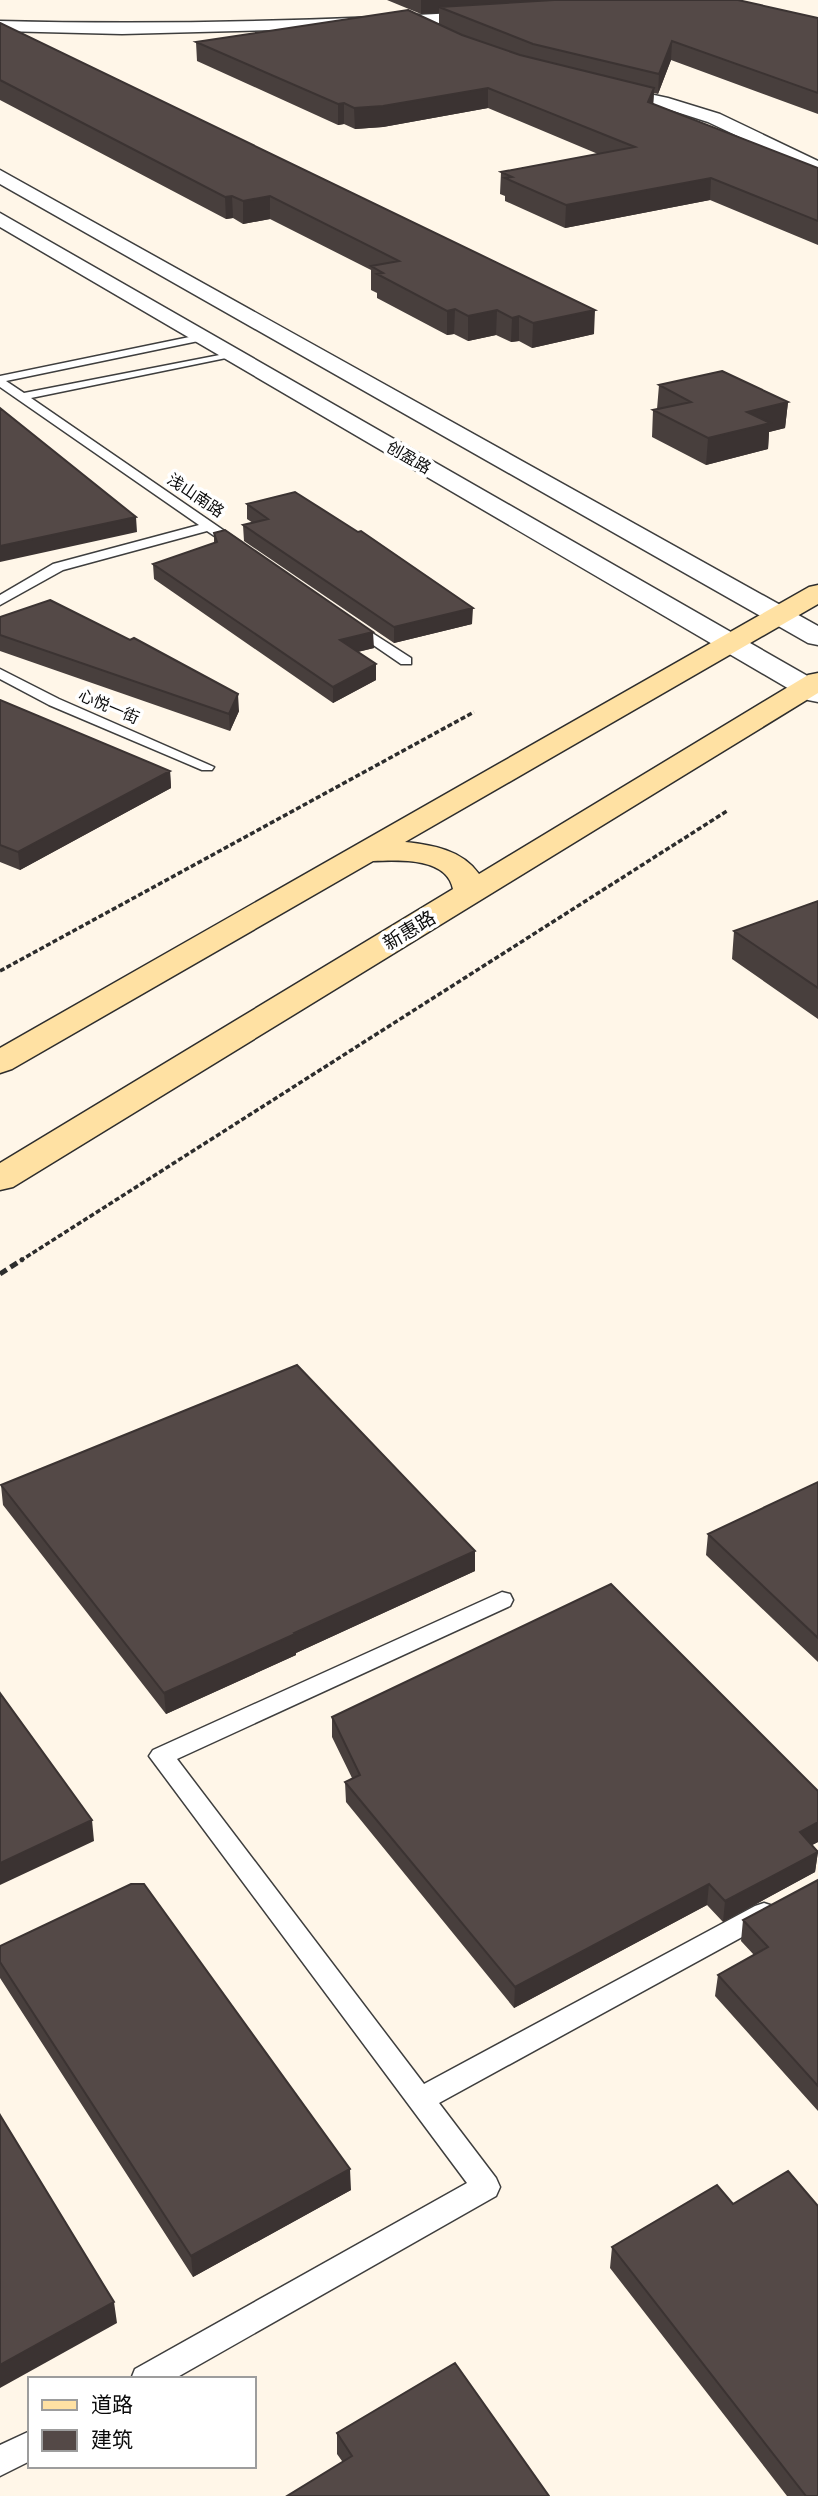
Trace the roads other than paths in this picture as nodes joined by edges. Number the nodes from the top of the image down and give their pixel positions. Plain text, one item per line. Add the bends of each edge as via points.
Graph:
1 (502, 11) edge
2 (0, 18) edge
3 (421, 20) junction
4 (0, 26) edge
5 (467, 36) edge
6 (818, 154) edge
7 (818, 167) edge
8 (0, 176) edge
9 (0, 219) edge
10 (204, 337) junction
11 (291, 341) junction
12 (231, 354) junction
13 (0, 381) edge
14 (21, 397) junction
15 (210, 526) junction
16 (254, 556) edge
17 (818, 593) edge
18 (0, 601) edge
19 (779, 615) junction
20 (341, 616) edge
21 (818, 637) edge
22 (730, 643) junction
23 (406, 661) dead end
24 (0, 673) edge
25 (814, 688) edge
26 (207, 767) dead end
27 (366, 852) junction
28 (470, 893) junction
29 (0, 1062) edge
30 (0, 1179) edge
31 (502, 1600) dead end
32 (782, 1904) edge
33 (421, 2099) junction
34 (150, 2377) edge
35 (28, 2446) edge
36 (0, 2461) edge

1 - 3 street
2 - 3 street
3 - 4 street via 122,29
3 - 5 street
6 - 7 street via 709,105 592,83 714,118
8 - 11 street
9 - 10 street, 创盈路
10 - 12 street, 创盈路
10 - 13 lane
11 - 12 street
11 - 19 street
12 - 14 lane
12 - 22 street, 创盈路
13 - 14 lane, 浅山南路
14 - 15 lane, 浅山南路
15 - 16 lane, 浅山南路
15 - 18 lane via 58,568
17 - 19 main road
19 - 21 street
19 - 22 main road
20 - 23 lane
22 - 25 street, 创盈路
22 - 27 main road
24 - 26 lane, 心悦一街 via 54,702
25 - 28 main road, 新惠路
27 - 28 main road via 397,850 439,859 467,878
27 - 29 main road
28 - 30 main road, 新惠路
31 - 33 lane via 161,1756
32 - 33 lane
33 - 34 lane via 486,2186
35 - 36 lane

